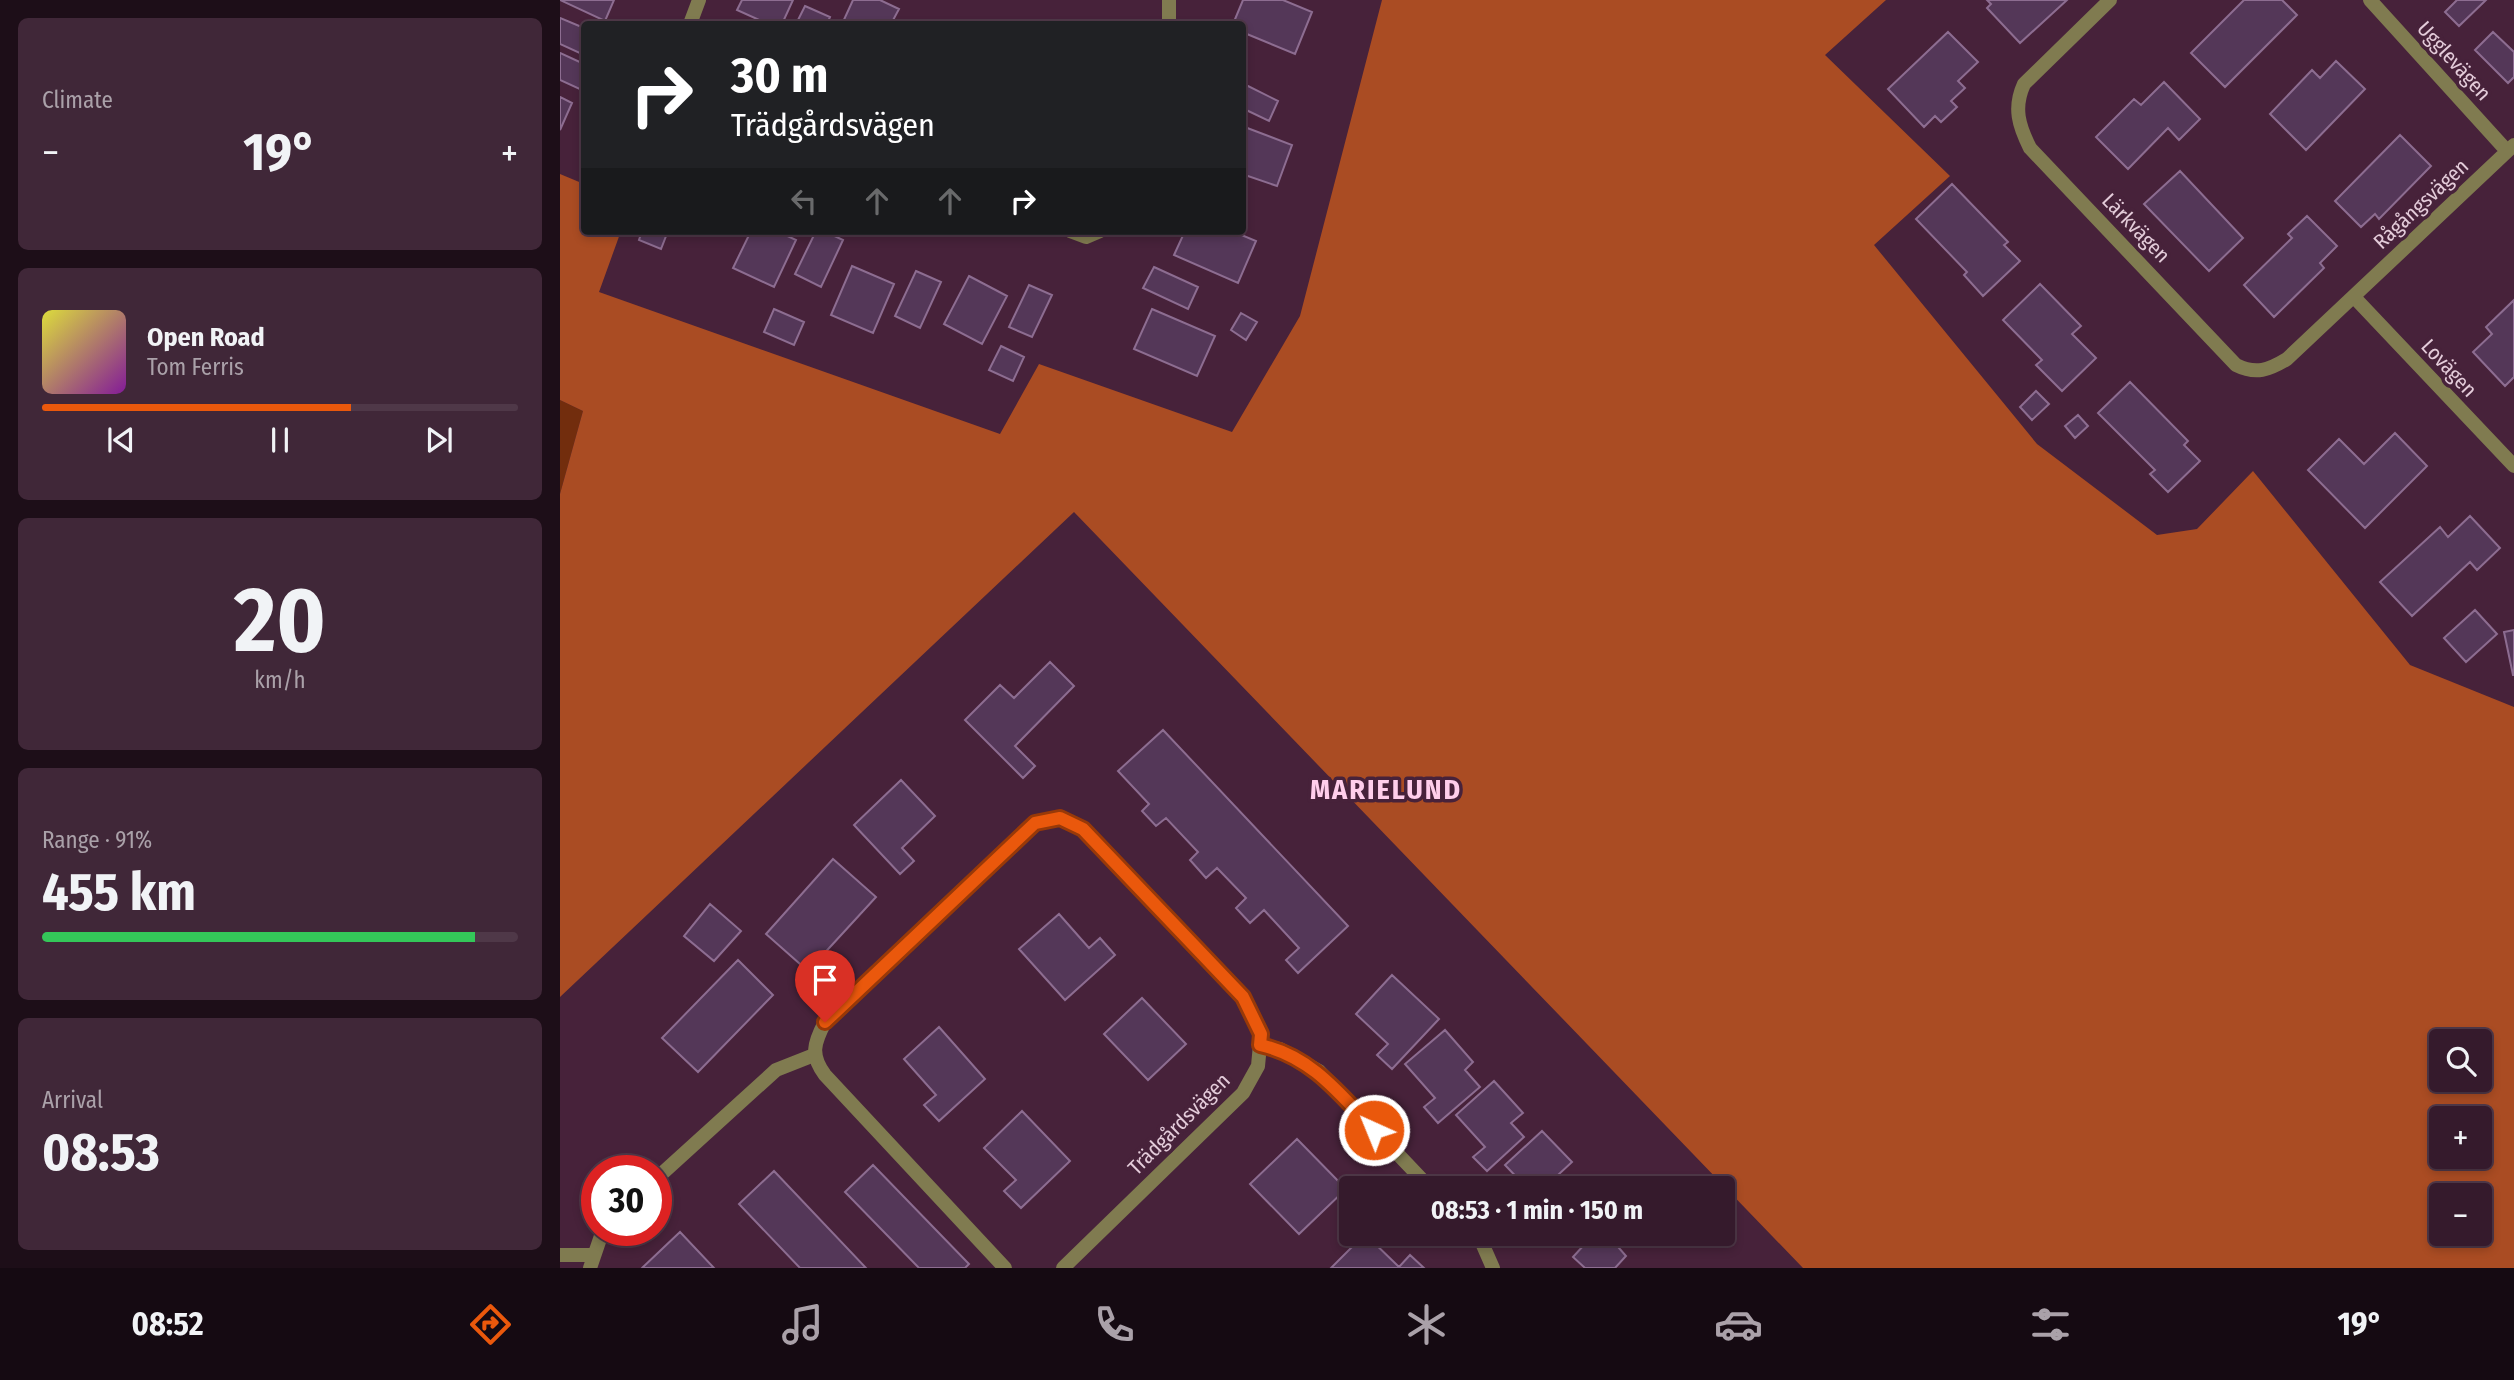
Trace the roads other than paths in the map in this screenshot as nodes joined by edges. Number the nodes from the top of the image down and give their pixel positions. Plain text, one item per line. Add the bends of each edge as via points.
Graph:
1 (699, 0) edge
2 (1169, 0) edge
3 (2109, 0) edge
4 (2370, 0) edge
5 (691, 21) edge
6 (1169, 21) edge
7 (2511, 148) edge
8 (2355, 295) junction
9 (2514, 466) edge
10 (1260, 1045) junction
11 (814, 1055) junction
12 (672, 1164) edge
13 (1419, 1176) edge
14 (1483, 1246) edge
15 (560, 1255) edge
16 (592, 1262) edge
17 (1005, 1268) edge
18 (1063, 1268) edge
19 (1493, 1268) edge

1 - 5 street
2 - 6 street
3 - 8 street, Lärkvägen via 2024,84 2018,97 2018,124 2030,148 2236,365 2246,370 2268,371 2287,359
4 - 7 street, Ugglevägen
7 - 8 street, Rågångsvägen
8 - 9 street, Lovägen
10 - 11 street via 1261,1034 1243,997 1083,829 1060,818 1035,823 825,1022 814,1043
10 - 13 street via 1280,1049 1319,1071
10 - 18 street, Trädgårdsvägen via 1258,1066 1243,1093
11 - 12 street via 776,1070
11 - 17 street via 825,1075
14 - 19 street
15 - 16 street

